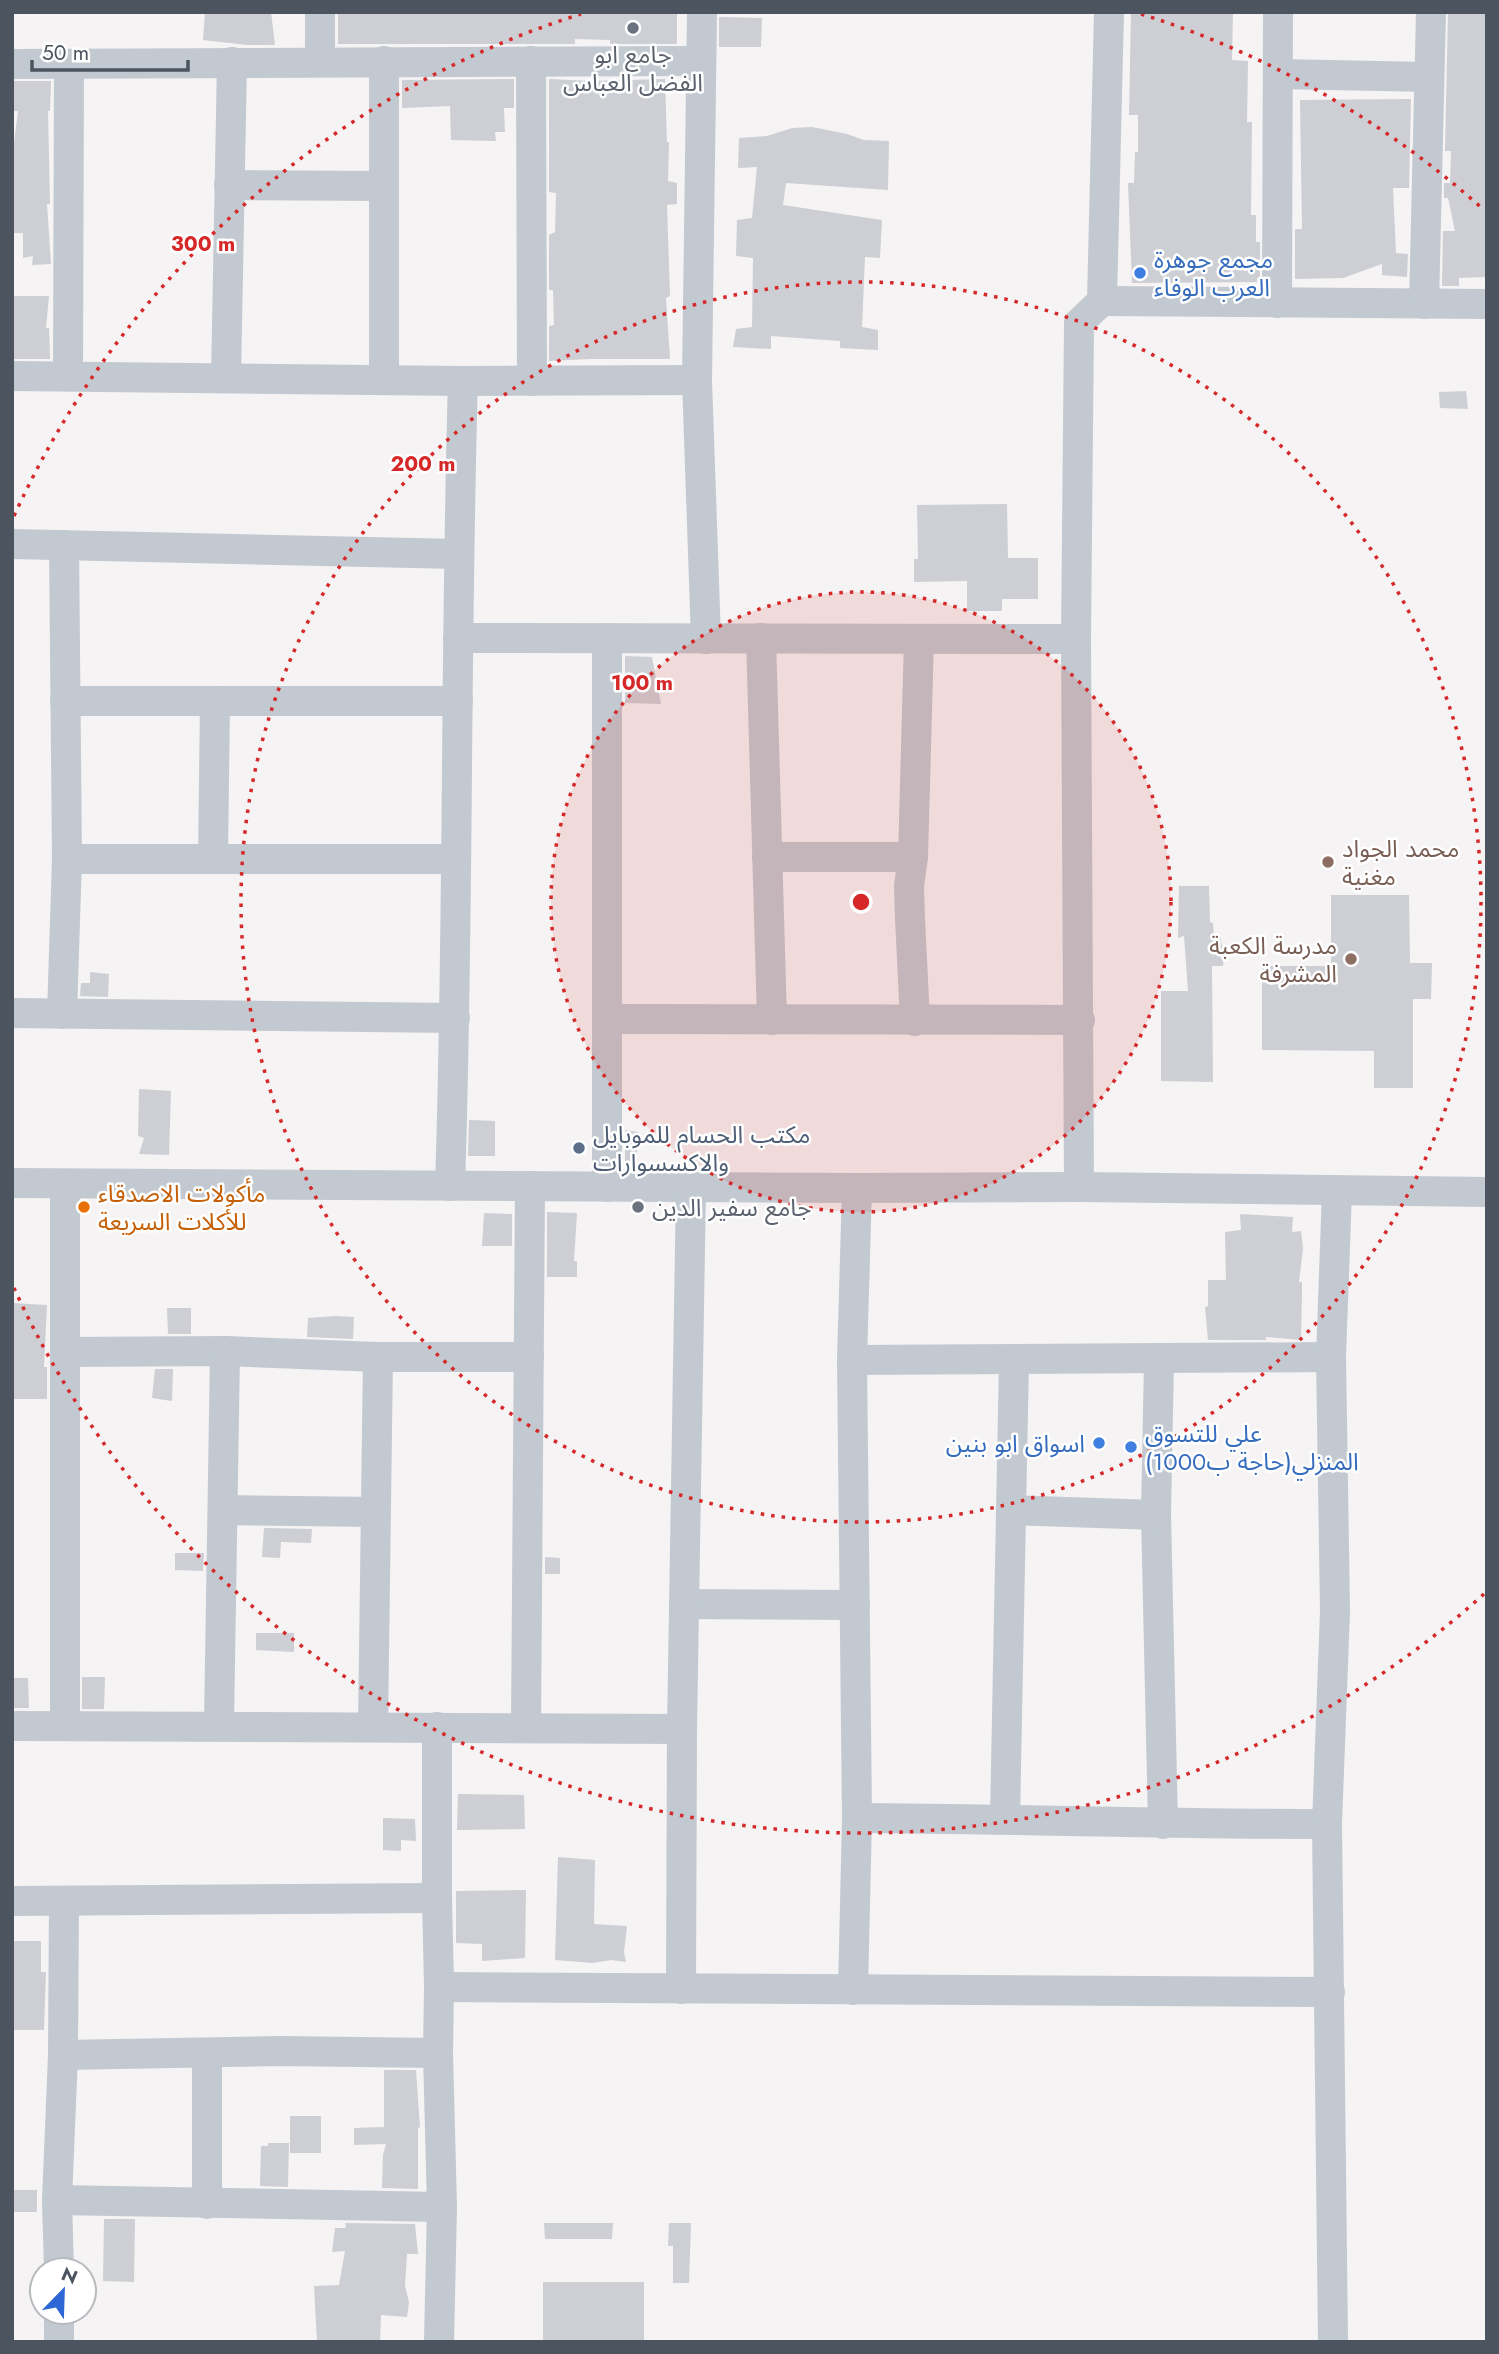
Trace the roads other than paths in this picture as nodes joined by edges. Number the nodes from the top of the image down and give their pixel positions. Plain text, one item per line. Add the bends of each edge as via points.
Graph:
1 (320, 12) edge
2 (702, 12) edge
3 (1109, 12) edge
4 (1278, 12) edge
5 (1431, 12) edge
6 (320, 61) junction
7 (384, 61) junction
8 (531, 61) junction
9 (701, 61) junction
10 (232, 62) junction
11 (12, 64) edge
12 (69, 64) junction
13 (1278, 74) junction
14 (1429, 77) junction
15 (229, 185) junction
16 (384, 186) junction
17 (1102, 301) junction
18 (1277, 303) junction
19 (1424, 304) junction
20 (1487, 304) edge
21 (12, 376) edge
22 (68, 376) junction
23 (226, 378) junction
24 (384, 379) junction
25 (697, 380) junction
26 (463, 381) junction
27 (532, 381) junction
28 (12, 544) edge
29 (64, 545) junction
30 (458, 554) junction
31 (458, 638) junction
32 (607, 638) junction
33 (761, 638) junction
34 (706, 639) junction
35 (919, 639) junction
36 (1076, 639) junction
37 (65, 701) junction
38 (215, 701) junction
39 (458, 701) junction
40 (767, 857) junction
41 (913, 857) junction
42 (67, 859) junction
43 (214, 859) junction
44 (456, 859) junction
45 (12, 1013) edge
46 (62, 1014) junction
47 (455, 1018) junction
48 (607, 1019) junction
49 (772, 1020) junction
50 (1080, 1020) junction
51 (915, 1021) junction
52 (12, 1183) edge
53 (65, 1184) junction
54 (450, 1186) junction
55 (530, 1186) junction
56 (607, 1187) junction
57 (691, 1187) junction
58 (1079, 1187) junction
59 (857, 1188) junction
60 (1338, 1191) junction
61 (1487, 1192) edge
62 (225, 1351) junction
63 (65, 1352) junction
64 (378, 1357) junction
65 (529, 1357) junction
66 (1331, 1357) junction
67 (1159, 1359) junction
68 (852, 1360) junction
69 (1014, 1360) junction
70 (223, 1510) junction
71 (1012, 1510) junction
72 (376, 1512) junction
73 (1156, 1516) junction
74 (684, 1604) junction
75 (855, 1605) junction
76 (65, 1725) junction
77 (219, 1725) junction
78 (12, 1726) edge
79 (373, 1727) junction
80 (437, 1727) junction
81 (526, 1728) junction
82 (682, 1728) junction
83 (857, 1818) junction
84 (1005, 1819) junction
85 (1163, 1824) junction
86 (1327, 1824) junction
87 (436, 1898) junction
88 (12, 1901) edge
89 (64, 1901) junction
90 (439, 1987) junction
91 (681, 1989) junction
92 (853, 1990) junction
93 (1330, 1992) junction
94 (438, 2053) junction
95 (207, 2054) junction
96 (63, 2055) junction
97 (57, 2200) junction
98 (207, 2204) junction
99 (442, 2207) junction
100 (58, 2256) edge
101 (439, 2342) edge
102 (1333, 2342) edge

1 - 6 street
2 - 9 street
3 - 17 street
4 - 13 street
5 - 14 street
6 - 7 street
6 - 10 street
7 - 8 street
7 - 16 street
8 - 9 street
8 - 27 street
9 - 25 street
10 - 12 street
10 - 15 street
11 - 12 street
12 - 22 street
13 - 14 street
13 - 18 street
14 - 19 street
15 - 16 street
15 - 23 street
16 - 24 street
17 - 18 street
17 - 36 street via 1079,323
18 - 19 street
19 - 20 street
21 - 22 street
22 - 23 street
23 - 24 street
24 - 26 street
25 - 27 street
25 - 34 street
26 - 27 street
26 - 30 street
28 - 29 street
29 - 30 street
29 - 37 street
30 - 31 street
31 - 32 street
31 - 39 street
32 - 34 street
32 - 48 street
33 - 34 street
33 - 35 street
33 - 40 street
35 - 36 street
35 - 41 street
36 - 50 street
37 - 38 street
37 - 42 street
38 - 39 street
38 - 43 street
39 - 44 street
40 - 41 street
40 - 49 street
41 - 51 street via 909,907
42 - 43 street
42 - 46 street
43 - 44 street
44 - 47 street
45 - 46 street
46 - 47 street
47 - 54 street
48 - 49 street
48 - 56 street
49 - 51 street
50 - 51 street
50 - 58 street
52 - 53 street
53 - 54 street
53 - 63 street
54 - 55 street
55 - 56 street
55 - 65 street
56 - 57 street
57 - 59 street
57 - 74 street
58 - 59 street
58 - 60 street
59 - 68 street
60 - 61 street
60 - 66 street
62 - 63 street
62 - 64 street
62 - 70 street
63 - 76 street
64 - 65 street
64 - 72 street
65 - 81 street
66 - 67 street
66 - 86 street via 1335,1611
67 - 69 street
67 - 73 street
68 - 69 street
68 - 75 street
69 - 71 street
70 - 72 street
70 - 77 street
71 - 73 street
71 - 84 street
72 - 79 street
73 - 85 street
74 - 75 street
74 - 82 street
75 - 83 street
76 - 77 street
76 - 78 street
77 - 79 street
79 - 80 street
80 - 81 street
80 - 87 street
81 - 82 street
82 - 91 street
83 - 84 street
83 - 92 street
84 - 85 street
85 - 86 street
86 - 93 street
87 - 89 street
87 - 90 street
88 - 89 street
89 - 96 street
90 - 91 street
90 - 94 street
91 - 92 street
92 - 93 street
93 - 102 street
94 - 95 street
94 - 99 street
95 - 96 street
95 - 98 street
96 - 97 street
97 - 98 street
97 - 100 street
98 - 99 street
99 - 101 street

